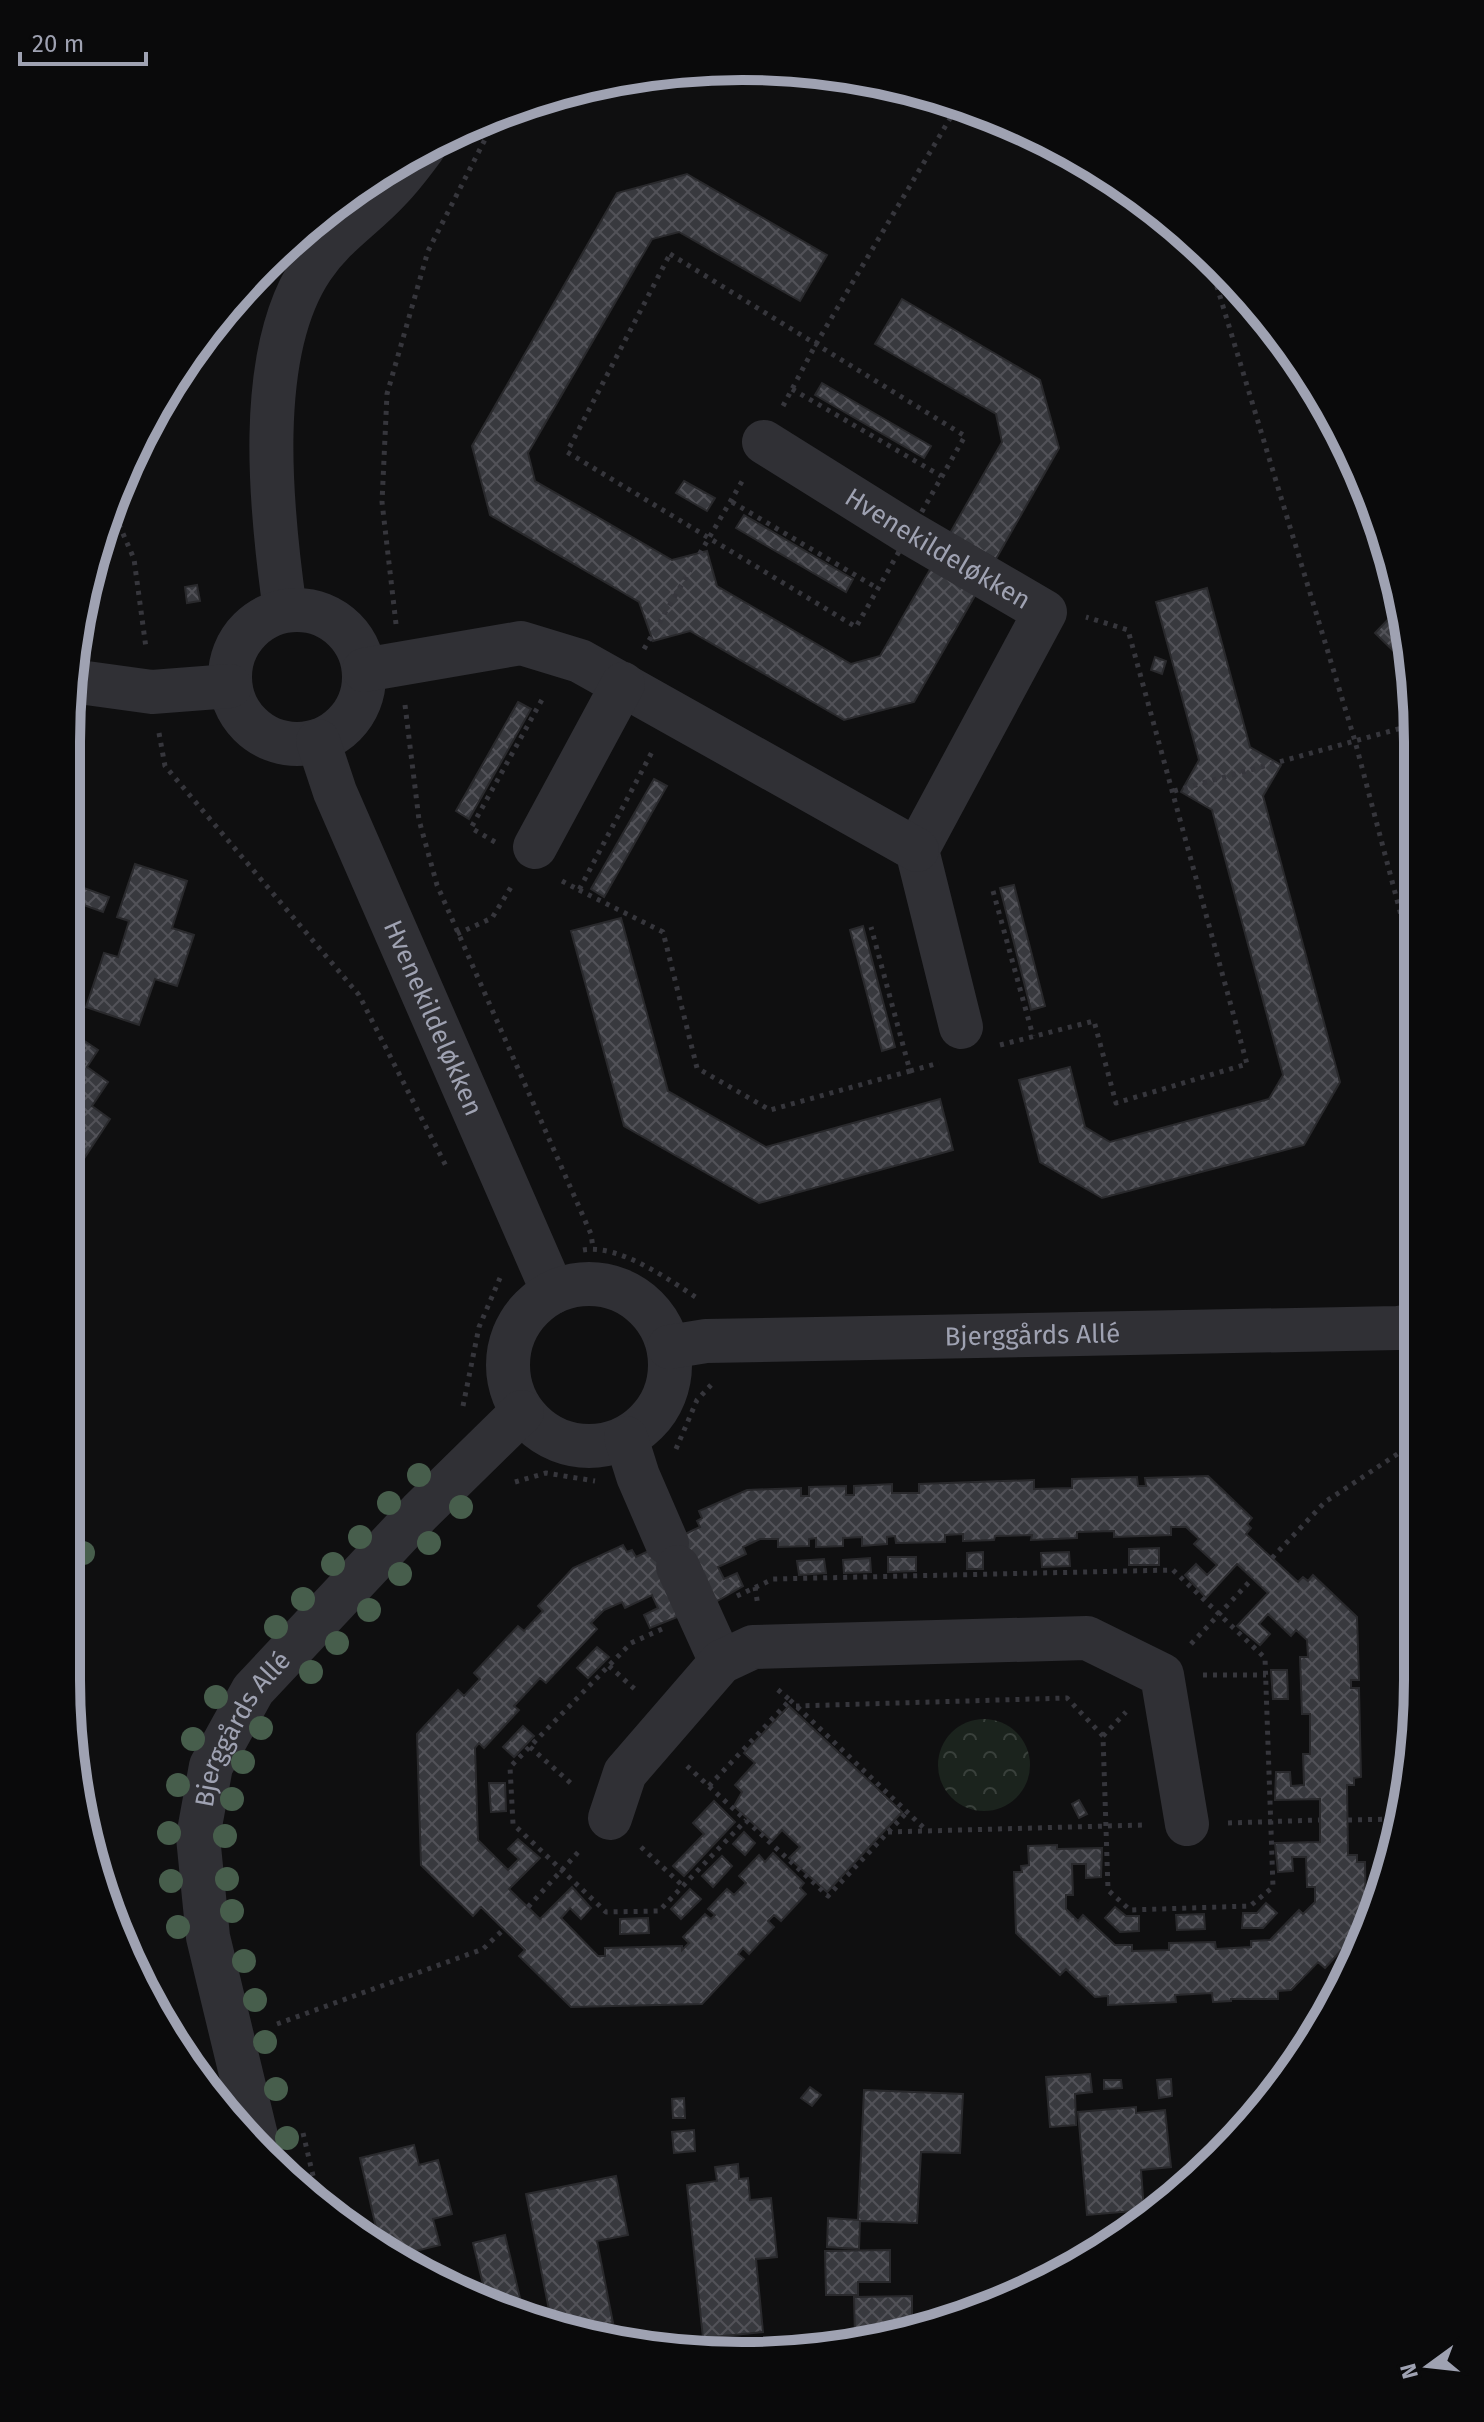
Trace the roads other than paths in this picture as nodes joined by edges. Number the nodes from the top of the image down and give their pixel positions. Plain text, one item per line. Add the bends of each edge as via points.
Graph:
1 (402, 175) edge
2 (764, 442) road end
3 (285, 610) junction
4 (364, 670) junction
5 (83, 683) edge
6 (623, 684) junction
7 (230, 686) junction
8 (318, 741) junction
9 (535, 847) road end
10 (917, 850) junction
11 (978, 1037) road end
12 (546, 1275) junction
13 (1404, 1328) edge
14 (669, 1347) junction
15 (522, 1412) junction
16 (632, 1457) junction
17 (729, 1658) junction
18 (610, 1818) road end
19 (1187, 1824) road end
20 (254, 2126) edge

1 - 3 street via 339,233 310,270 285,326 271,418 275,535
2 - 10 street, Hvenekildeløkken via 1045,612
3 - 4 street via 313,611 338,623 356,643
3 - 7 street via 260,620 242,637 231,661
4 - 6 street via 521,643 580,661
4 - 8 street via 363,693 353,714
5 - 7 street via 152,692
6 - 9 street
6 - 10 street
7 - 8 street via 241,714 261,734 289,744
8 - 12 street, Hvenekildeløkken via 335,792
10 - 11 street
12 - 14 street via 624,1291 645,1305
12 - 15 street via 514,1332 508,1359 510,1387
13 - 14 street, Bjerggårds Allé via 706,1341
14 - 16 street via 670,1374 663,1400
15 - 16 street via 558,1441 604,1446
15 - 20 street, Bjerggårds Allé via 253,1690 211,1766 198,1837 208,1937
16 - 17 street via 699,1613
17 - 18 street via 625,1773
17 - 19 street via 753,1647 1087,1638 1162,1675

